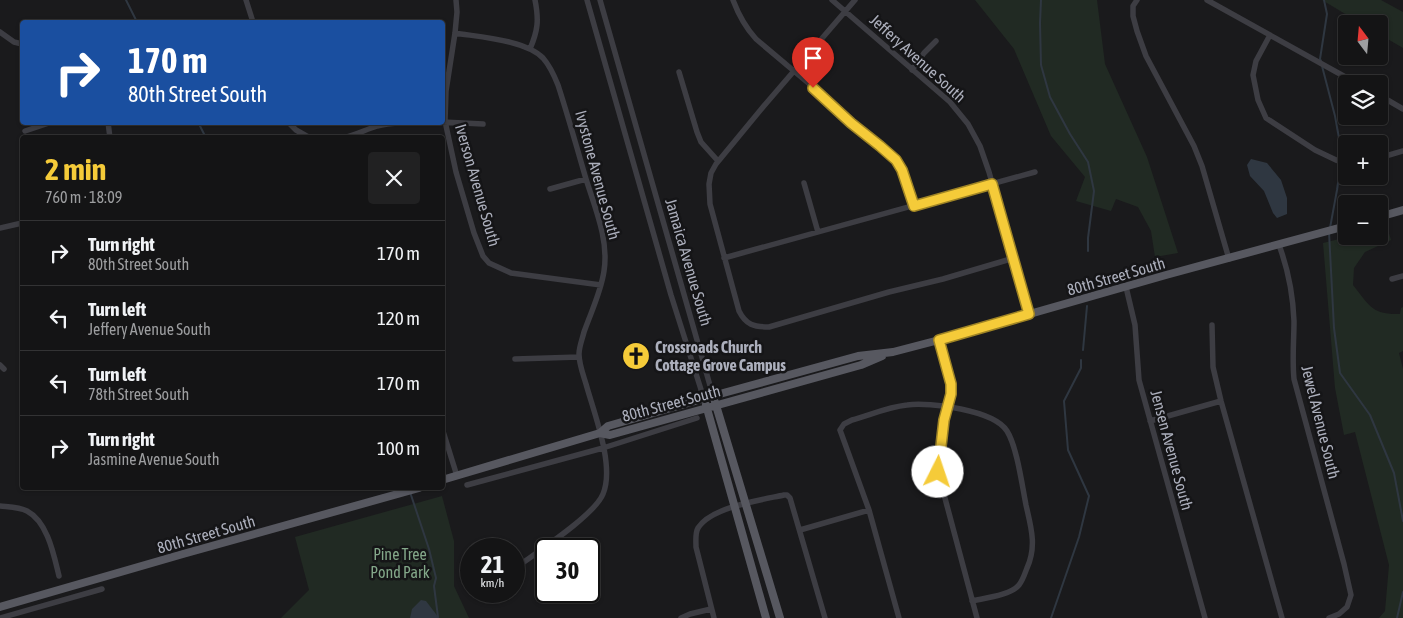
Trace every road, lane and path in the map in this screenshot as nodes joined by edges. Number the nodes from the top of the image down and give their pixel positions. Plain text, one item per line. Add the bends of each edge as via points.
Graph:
1 (246, 0) edge
2 (456, 0) edge
3 (535, 0) edge
4 (587, 0) edge
5 (600, 0) edge
6 (733, 0) edge
7 (832, 0) edge
8 (855, 0) edge
9 (1136, 0) edge
10 (1207, 0) edge
11 (845, 12) junction
12 (251, 20) edge
13 (0, 32) edge
14 (455, 33) junction
15 (1270, 34) junction
16 (936, 41) dead end
17 (20, 44) edge
18 (530, 49) junction
19 (912, 70) junction
20 (794, 71) junction
21 (679, 72) dead end
22 (1342, 75) edge
23 (1388, 100) edge
24 (445, 106) edge
25 (1403, 109) edge
26 (445, 122) edge
27 (483, 124) dead end
28 (43, 125) edge
29 (291, 125) edge
30 (383, 125) edge
31 (445, 125) edge
32 (25, 131) dead end
33 (305, 135) edge
34 (355, 135) edge
35 (1403, 151) edge
36 (1388, 155) edge
37 (718, 161) junction
38 (1338, 161) edge
39 (1035, 172) dead end
40 (586, 178) junction
41 (804, 184) dead end
42 (992, 184) junction
43 (550, 189) dead end
44 (914, 206) junction
45 (1403, 210) edge
46 (1388, 214) edge
47 (20, 223) edge
48 (0, 228) edge
49 (1338, 228) edge
50 (818, 232) junction
51 (1279, 245) junction
52 (724, 258) junction
53 (1014, 258) junction
54 (1230, 258) junction
55 (1403, 276) edge
56 (1392, 279) dead end
57 (601, 285) junction
58 (1126, 287) junction
59 (1029, 314) junction
60 (1212, 324) dead end
61 (939, 340) junction
62 (893, 352) junction
63 (579, 357) junction
64 (515, 359) dead end
65 (714, 396) junction
66 (704, 398) junction
67 (1221, 401) junction
68 (716, 405) junction
69 (947, 407) junction
70 (706, 408) junction
71 (697, 418) dead end
72 (1150, 421) junction
73 (840, 430) junction
74 (833, 431) dead end
75 (600, 433) junction
76 (445, 438) edge
77 (603, 448) junction
78 (457, 476) junction
79 (445, 479) edge
80 (467, 485) dead end
81 (412, 490) edge
82 (746, 503) junction
83 (0, 506) edge
84 (735, 507) junction
85 (869, 510) junction
86 (800, 530) junction
87 (525, 562) edge
88 (59, 576) dead end
89 (102, 589) dead end
90 (972, 601) junction
91 (0, 607) edge
92 (711, 609) junction
93 (0, 618) edge
94 (681, 618) edge
95 (714, 618) edge
96 (766, 618) edge
97 (780, 618) edge
98 (825, 618) edge
99 (899, 618) edge
100 (978, 618) edge
101 (1204, 618) edge
102 (1282, 618) edge
103 (1329, 618) edge

1 - 12 street
2 - 14 street, Iverson Avenue South
3 - 18 street via 537,32
4 - 66 street, Jamaica Avenue South
5 - 65 street, Jamaica Avenue South
6 - 20 street via 739,18 748,30
7 - 11 street, Jeffery Avenue South
8 - 11 street
9 - 54 street via 1133,16 1146,56 1200,159
10 - 15 street
11 - 19 street, Jeffery Avenue South
11 - 20 street
13 - 17 street
14 - 18 street, Ivystone Avenue South
14 - 24 street, Iverson Avenue South
15 - 22 street
15 - 38 street via 1256,61 1253,75 1266,118 1314,150
16 - 19 street
18 - 40 street, Ivystone Avenue South via 543,58 553,72
19 - 42 street, Jeffery Avenue South via 950,102 968,124 980,146
20 - 37 street
20 - 44 street via 896,160
21 - 37 street via 701,142
23 - 25 street
26 - 27 street
28 - 32 street
29 - 33 street
30 - 34 street
31 - 57 street, Iverson Avenue South via 474,232 489,263 511,273
35 - 36 street
37 - 52 street via 711,173 709,196
39 - 42 street
40 - 43 street
40 - 57 street, Ivystone Avenue South via 598,215 605,258
41 - 50 street
42 - 44 street
42 - 53 street, Jeffery Avenue South
44 - 50 street
45 - 46 main road
47 - 48 street
49 - 51 main road, 80th Street South
50 - 52 street
51 - 54 main road, 80th Street South
51 - 103 street, Jewel Avenue South via 1293,312 1294,379 1351,595 1346,607
52 - 53 street via 743,320 759,327 769,327
53 - 59 street, Jeffery Avenue South
54 - 58 main road, 80th Street South
55 - 56 street
57 - 63 street, Ivystone Avenue South via 580,345
58 - 59 main road, 80th Street South
58 - 72 street, Jensen Avenue South via 1135,325 1139,380
59 - 61 main road, 80th Street South
60 - 67 street via 1213,367
61 - 62 main road, 80th Street South
61 - 69 street via 951,384
62 - 65 main road, 80th Street South via 858,356
62 - 68 main road, 80th Street South via 860,365
63 - 64 street
63 - 75 street, Ivystone Avenue South
65 - 66 main road, 80th Street South
65 - 68 main road, Jamaica Avenue South
66 - 70 main road, Jamaica Avenue South
66 - 75 main road, 80th Street South via 608,426
67 - 72 street
67 - 102 street
68 - 70 main road, 80th Street South
68 - 82 main road, Jamaica Avenue South
69 - 73 street via 905,405 852,420
69 - 90 street via 938,472
69 - 90 street via 984,415 1007,431 1031,527 1031,559 1018,585 1008,592
70 - 75 main road, 80th Street South via 610,434
70 - 84 main road, Jamaica Avenue South
71 - 77 street, 80th Street South
72 - 101 street, Jensen Avenue South
73 - 74 street
73 - 85 street
75 - 77 street, Ivystone Avenue South
75 - 78 main road, 80th Street South
76 - 78 street
77 - 80 street, 80th Street South
77 - 87 street, Ivystone Avenue South via 607,470 603,495 586,515
78 - 79 main road, 80th Street South
81 - 91 main road, 80th Street South
82 - 84 street
82 - 86 street via 787,496
82 - 97 main road, Jamaica Avenue South
83 - 88 street via 29,512 38,521 50,542
84 - 92 street via 713,514 697,529 696,547
84 - 96 main road, Jamaica Avenue South
85 - 86 street
85 - 99 street
86 - 98 street
89 - 93 street
90 - 100 street
92 - 94 street
92 - 95 street

